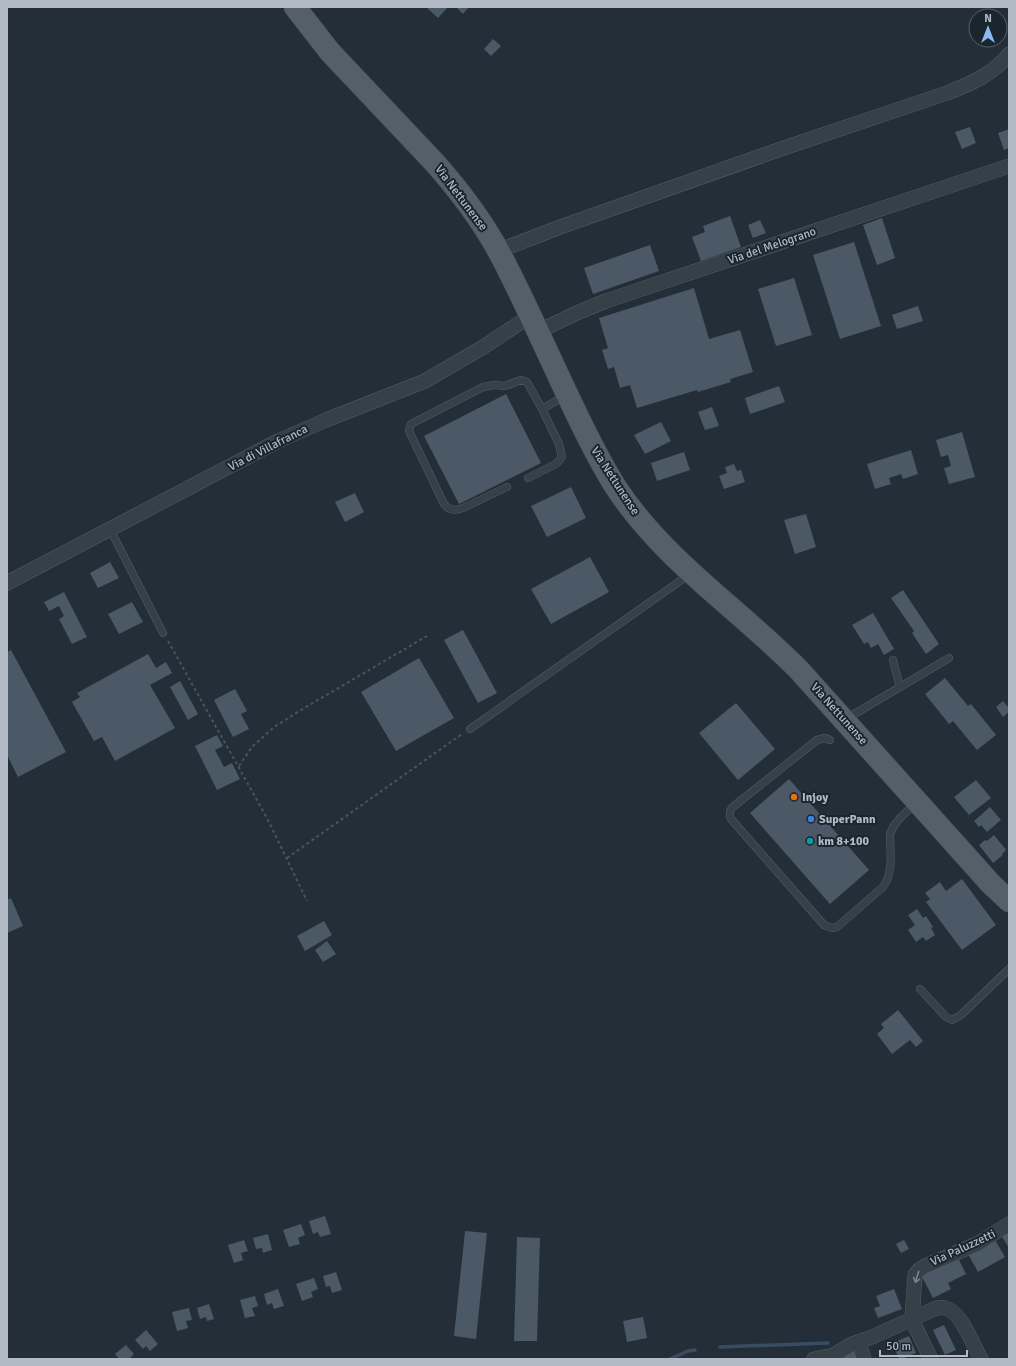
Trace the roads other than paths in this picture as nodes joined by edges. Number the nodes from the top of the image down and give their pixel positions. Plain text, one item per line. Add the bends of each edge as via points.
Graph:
1 (295, 7) edge
2 (1009, 54) edge
3 (1009, 166) edge
4 (498, 251) junction
5 (533, 324) junction
6 (567, 395) junction
7 (542, 409) junction
8 (528, 478) dead end
9 (507, 487) dead end
10 (110, 529) junction
11 (691, 573) junction
12 (7, 583) edge
13 (163, 633) road end
14 (949, 658) dead end
15 (893, 660) dead end
16 (900, 686) junction
17 (844, 720) junction
18 (470, 729) road end
19 (830, 740) dead end
20 (917, 802) junction
21 (1009, 901) edge
22 (1009, 969) edge
23 (920, 989) dead end
24 (1009, 1224) edge
25 (912, 1320) junction
26 (859, 1342) junction
27 (835, 1357) edge
28 (814, 1359) edge
29 (864, 1359) edge
30 (931, 1359) edge
31 (980, 1359) edge

1 - 4 main road, Via Nettunense via 330,52 450,180
2 - 4 street via 986,75 968,85 741,163
3 - 5 street, Via del Melograno via 579,312
4 - 5 main road, Via Nettunense
5 - 6 main road, Via Nettunense
5 - 10 street, Via di Villafranca via 485,346 425,382 291,435
6 - 7 lane
6 - 11 main road, Via Nettunense via 592,446 625,500 656,538
7 - 8 lane via 559,444 562,457 557,463
7 - 9 lane via 527,382 521,380 505,386 484,387 414,422 410,427 410,433 448,508 463,508
10 - 12 street, Via di Villafranca
10 - 13 lane
11 - 17 main road, Via Nettunense via 791,662
11 - 18 lane
14 - 16 lane
15 - 16 lane
16 - 17 lane
17 - 20 main road, Via Nettunense
19 - 20 lane via 817,740 730,810 732,819 824,925 837,927 883,887 888,880 890,868 891,830
20 - 21 main road, Via Nettunense
22 - 23 lane via 955,1019 950,1020 946,1017
24 -> 25 street, Via Paluzzetti via 977,1244 919,1270 915,1275
25 - 26 street
25 - 30 street
25 - 31 street via 937,1308 949,1309 962,1322
26 - 27 street via 852,1344
26 - 29 street
27 - 28 street

